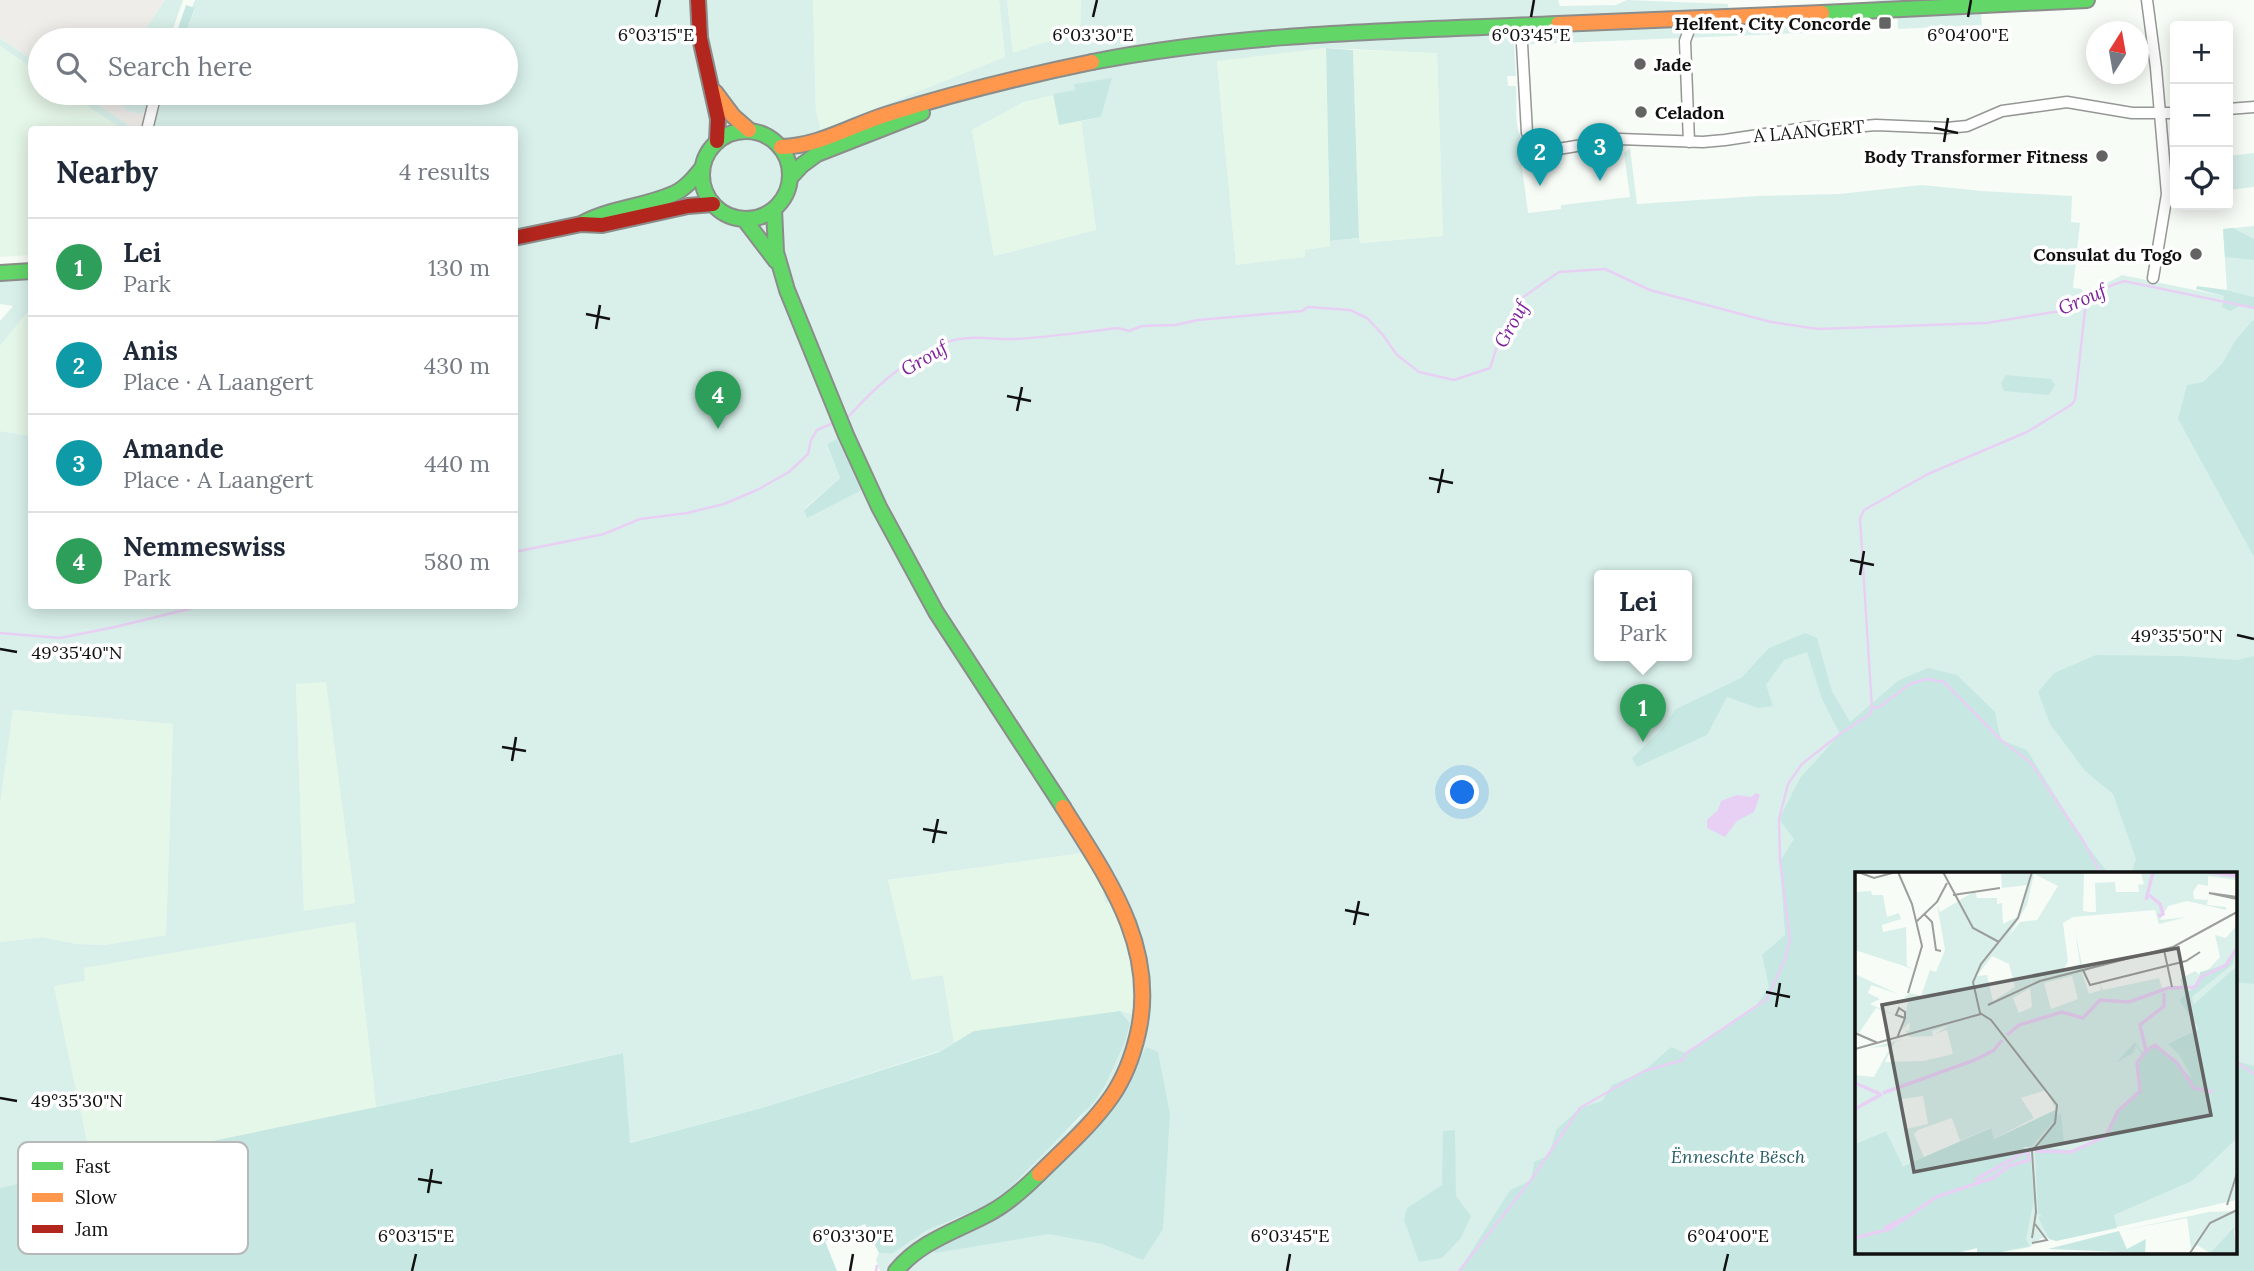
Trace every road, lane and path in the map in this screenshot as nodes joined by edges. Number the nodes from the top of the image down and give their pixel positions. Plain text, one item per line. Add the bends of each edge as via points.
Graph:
1 (698, 0) edge
2 (2087, 0) edge
3 (2147, 0) edge
4 (1693, 19) junction
5 (1521, 26) junction
6 (713, 90) junction
7 (969, 92) junction
8 (153, 105) edge
9 (2254, 107) edge
10 (2233, 109) edge
11 (2170, 113) edge
12 (2159, 114) junction
13 (148, 126) edge
14 (749, 130) junction
15 (717, 141) junction
16 (1689, 142) junction
17 (780, 147) junction
18 (702, 168) junction
19 (790, 178) junction
20 (713, 204) junction
21 (775, 209) junction
22 (744, 219) junction
23 (581, 224) junction
24 (518, 237) edge
25 (779, 265) junction
26 (28, 271) edge
27 (0, 273) edge
28 (2153, 278) dead end
29 (896, 1271) edge

1 - 6 main road via 702,49
2 - 4 main road
3 - 12 street
4 - 5 main road
4 - 16 street via 1685,41
5 - 7 main road via 1194,45 1094,62
5 - 16 street, A LAANGERT via 1525,122 1533,142 1552,150 1619,139
6 - 14 main road
6 - 15 main road
7 - 17 main road via 885,114 802,146
7 - 19 main road via 817,154
8 - 13 street
9 - 10 street
11 - 12 street, A LAANGERT
12 - 16 street, A LAANGERT via 2067,102 2002,111 1967,126 1811,127
12 - 28 street via 2167,194
14 - 15 main road
14 - 17 main road via 772,138
15 - 18 main road
17 - 19 main road
18 - 20 main road via 703,187
18 - 23 main road via 674,194
19 - 21 main road
20 - 22 main road
20 - 23 main road via 602,225
21 - 22 main road
21 - 25 main road
22 - 25 main road
23 - 24 main road
25 - 29 main road via 879,507 954,641 1038,765 1115,893 1135,938 1144,981 1136,1043 1125,1074 1103,1109 1007,1202 920,1245
26 - 27 main road

